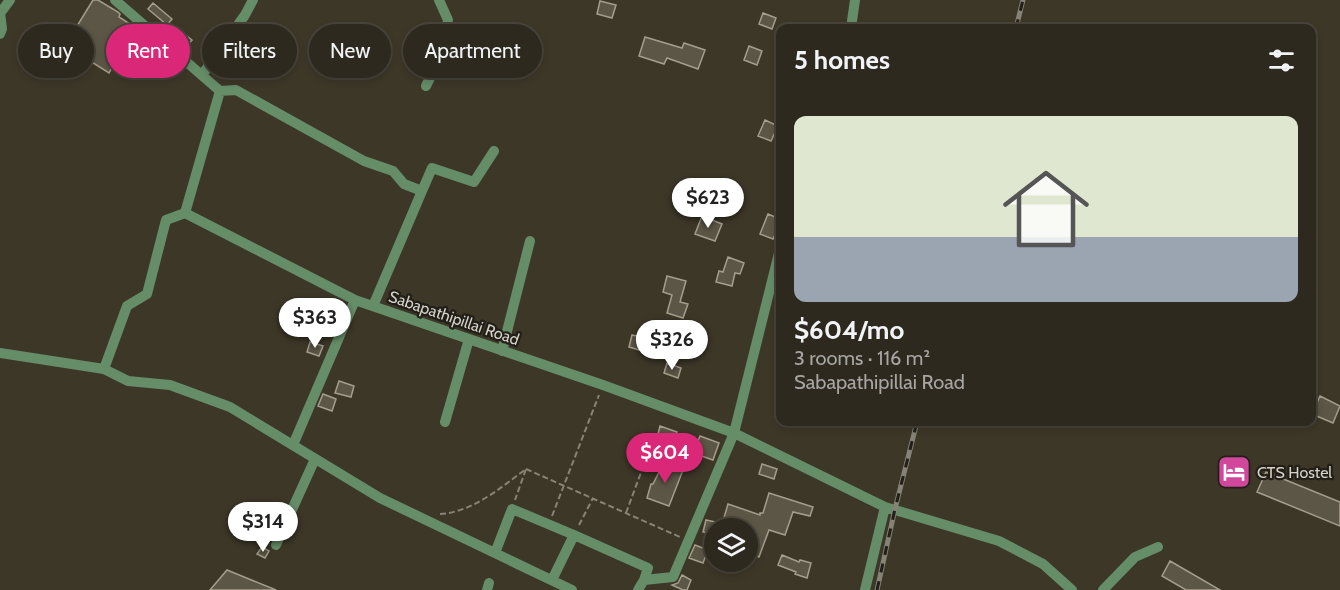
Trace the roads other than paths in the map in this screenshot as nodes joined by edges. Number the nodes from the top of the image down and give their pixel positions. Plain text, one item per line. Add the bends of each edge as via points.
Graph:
1 (10, 0) edge
2 (115, 0) edge
3 (253, 0) edge
4 (439, 0) edge
5 (855, 0) edge
6 (0, 12) edge
7 (852, 24) edge
8 (0, 34) edge
9 (201, 75) junction
10 (426, 86) dead end
11 (220, 91) junction
12 (494, 151) dead end
13 (422, 191) junction
14 (185, 213) junction
15 (530, 241) dead end
16 (776, 262) edge
17 (355, 300) junction
18 (373, 306) junction
19 (469, 339) junction
20 (502, 351) junction
21 (0, 353) edge
22 (104, 369) junction
23 (445, 422) dead end
24 (734, 433) junction
25 (293, 446) junction
26 (315, 459) junction
27 (885, 507) junction
28 (574, 535) junction
29 (276, 545) dead end
30 (1158, 547) dead end
31 (495, 553) junction
32 (552, 580) junction
33 (641, 585) edge
34 (572, 590) edge
35 (865, 590) edge
36 (1072, 590) edge
37 (1103, 590) edge

1 - 6 street
2 - 9 street
3 - 9 street
4 - 10 street via 448,20 439,59
5 - 7 street
6 - 8 street
9 - 11 street
11 - 13 street via 236,90 364,161 393,171 404,184
11 - 14 street
12 - 13 street via 474,182 432,168
13 - 18 street
14 - 17 street, Sabapathipillai Road
14 - 22 street via 166,220 147,294 127,306
15 - 20 street
16 - 24 street
17 - 18 street, Sabapathipillai Road
17 - 25 street
18 - 19 street, Sabapathipillai Road
19 - 20 street, Sabapathipillai Road
19 - 23 street
20 - 24 street, Sabapathipillai Road
21 - 22 street
22 - 25 street via 128,381 170,385 230,407
24 - 27 street, Sabapathipillai Road
24 - 33 street via 673,577
25 - 26 street
26 - 29 street
26 - 31 street via 380,498
27 - 35 street
27 - 36 street, Sabapathipillai Road via 999,541 1043,564
28 - 31 street via 512,509
28 - 32 street
28 - 33 street via 648,568
30 - 37 street via 1135,557
31 - 32 street
32 - 34 street

